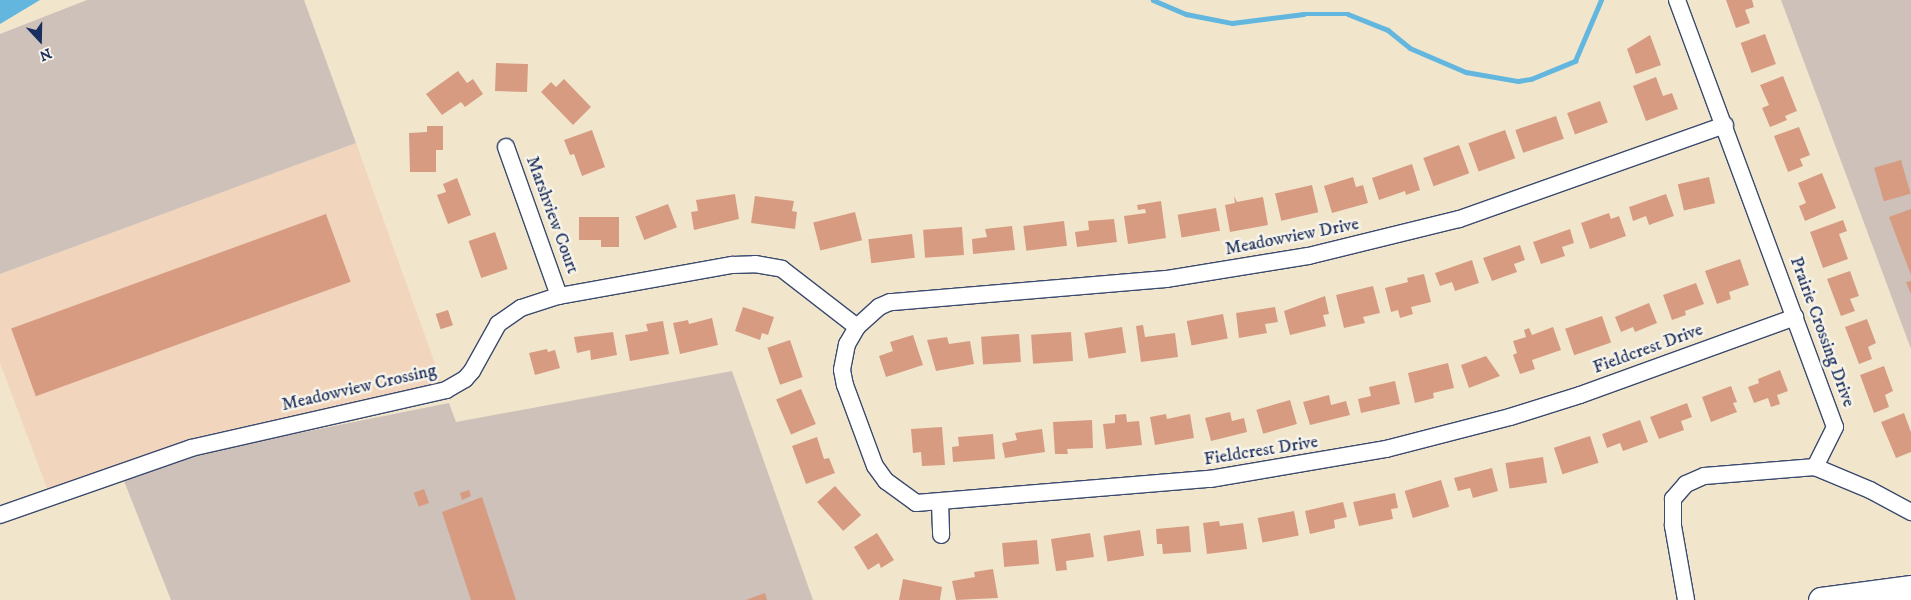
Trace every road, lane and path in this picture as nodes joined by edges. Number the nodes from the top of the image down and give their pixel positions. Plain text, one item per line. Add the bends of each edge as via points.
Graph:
1 (1677, 0) edge
2 (1725, 125) junction
3 (506, 146) dead end
4 (559, 296) junction
5 (1795, 317) junction
6 (857, 327) junction
7 (1815, 467) junction
8 (940, 502) junction
9 (1911, 512) edge
10 (0, 515) edge
11 (941, 535) dead end
12 (1911, 588) edge
13 (1686, 600) edge
14 (1820, 600) edge

1 - 2 street, Prairie Crossing Drive
2 - 5 street, Prairie Crossing Drive
2 - 6 street, Meadowview Drive via 1533,194 1384,239 1191,276 890,302 879,307
3 - 4 street, Marshview Court
4 - 6 street, Meadowview Crossing via 732,265 755,264 782,269
4 - 10 street, Meadowview Crossing via 521,308 498,324 472,371 446,390 214,441
5 - 7 street, Prairie Crossing Drive via 1835,427
5 - 8 street, Fieldcrest Drive via 1571,397 1386,449 1210,479
6 - 8 street, Fieldcrest Drive via 847,344 842,370 870,458 886,481 916,503
7 - 9 street via 1870,490
7 - 13 street via 1704,476 1686,484 1672,499 1672,508
8 - 11 street
12 - 14 main road

